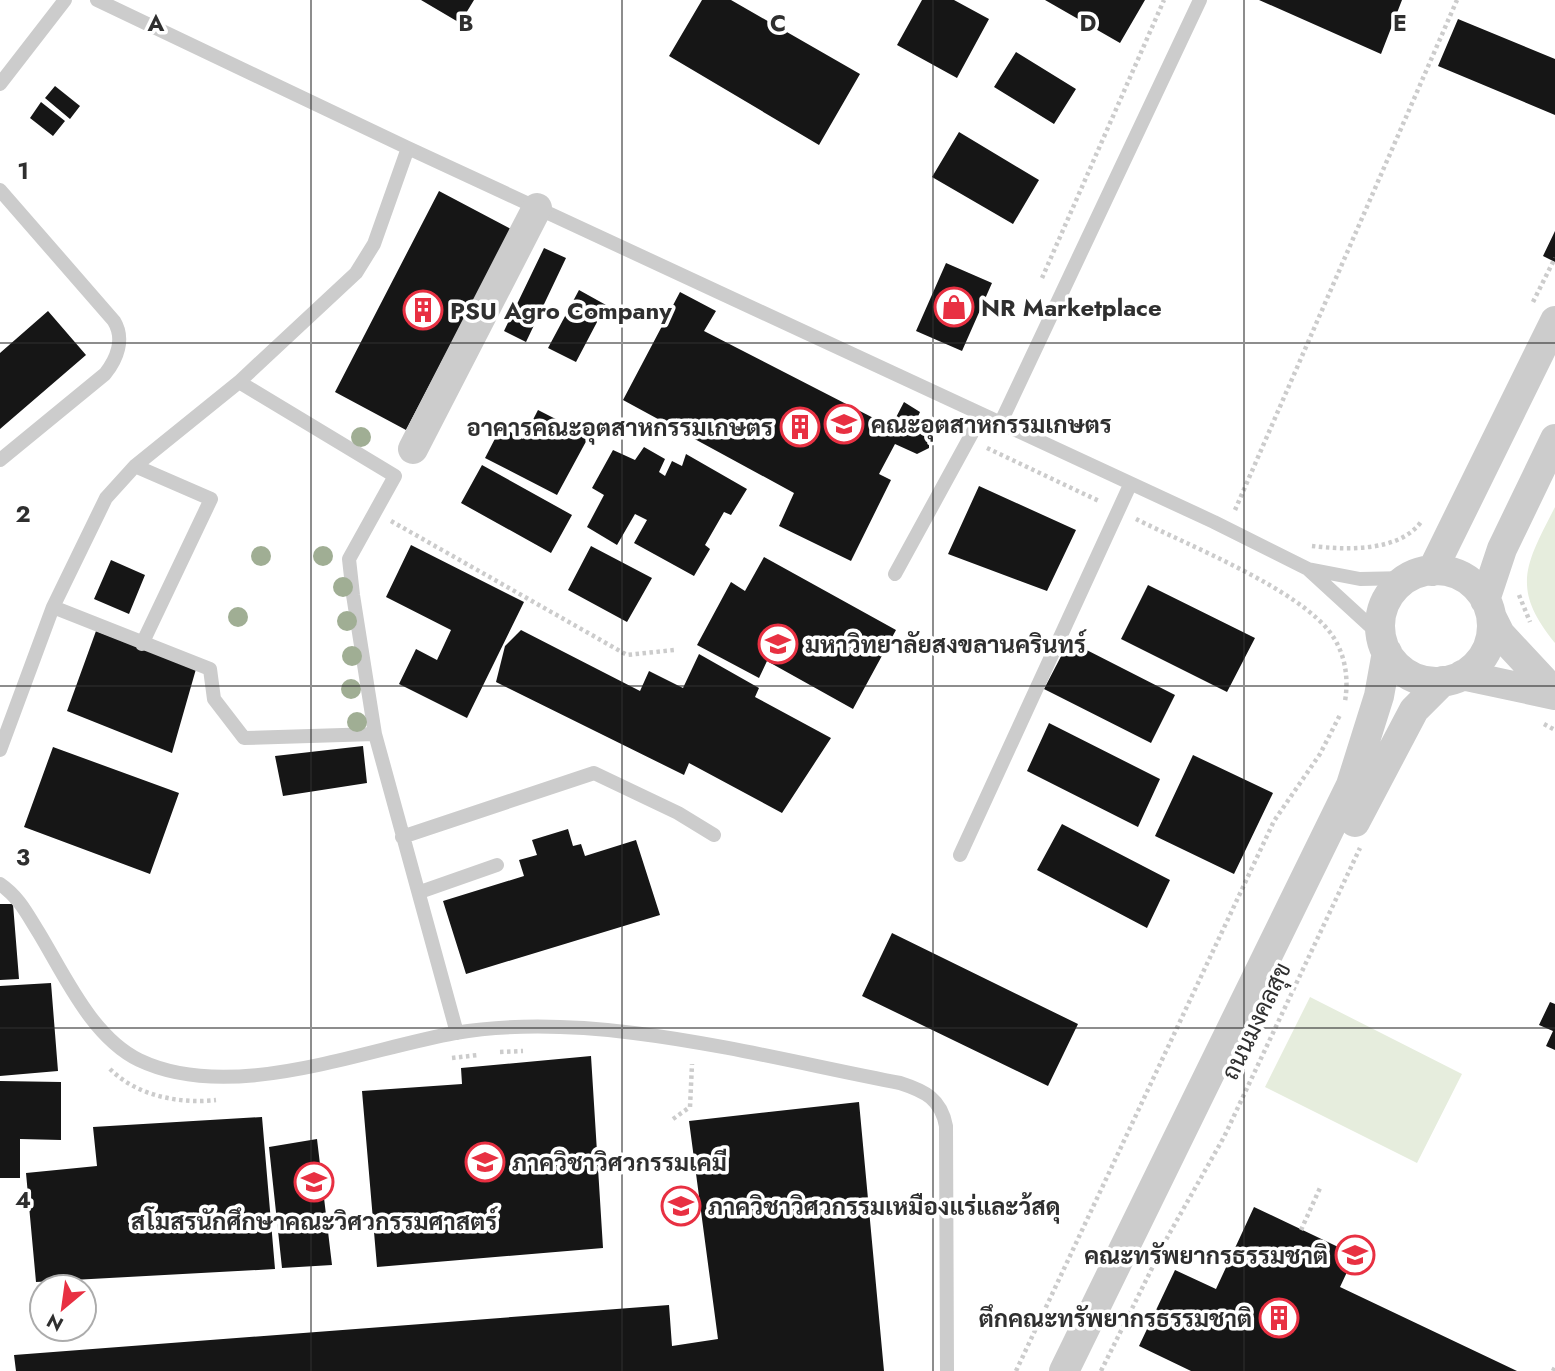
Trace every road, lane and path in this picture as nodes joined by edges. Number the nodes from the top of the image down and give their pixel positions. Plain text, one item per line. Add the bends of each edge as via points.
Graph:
1 (65, 0) edge
2 (97, 0) edge
3 (1164, 0) edge
4 (1200, 0) edge
5 (1457, 0) edge
6 (0, 84) edge
7 (408, 148) junction
8 (0, 190) edge
9 (537, 208) junction
10 (1555, 258) edge
11 (1037, 290) dead end
12 (1543, 314) edge
13 (239, 382) junction
14 (982, 415) junction
15 (1000, 424) junction
16 (1555, 439) edge
17 (413, 449) dead end
18 (0, 460) edge
19 (135, 466) junction
20 (1130, 485) junction
21 (1221, 508) dead end
22 (375, 512) junction
23 (1426, 513) dead end
24 (1309, 545) dead end
25 (1308, 569) junction
26 (895, 573) dead end
27 (1420, 575) junction
28 (1518, 585) dead end
29 (52, 607) junction
30 (1488, 609) junction
31 (1531, 623) dead end
32 (142, 644) junction
33 (1384, 644) junction
34 (674, 650) dead end
35 (1453, 678) junction
36 (1555, 694) edge
37 (1541, 723) dead end
38 (1555, 730) edge
39 (375, 734) junction
40 (0, 750) edge
41 (714, 835) dead end
42 (402, 837) junction
43 (1365, 839) dead end
44 (960, 855) dead end
45 (498, 865) dead end
46 (0, 884) edge
47 (420, 892) junction
48 (457, 1033) junction
49 (533, 1050) dead end
50 (497, 1052) dead end
51 (485, 1054) dead end
52 (446, 1058) dead end
53 (102, 1060) dead end
54 (679, 1061) dead end
55 (692, 1064) junction
56 (704, 1066) dead end
57 (225, 1099) dead end
58 (673, 1119) dead end
59 (1113, 1162) dead end
60 (1320, 1188) dead end
61 (1301, 1230) dead end
62 (947, 1371) edge
63 (1016, 1371) edge
64 (1065, 1371) edge
65 (1082, 1371) edge
66 (1101, 1371) edge

1 - 6 lane
2 - 7 lane
3 - 11 path
4 - 15 lane
5 - 21 path via 1234,514
7 - 9 lane
7 - 13 lane via 374,244 356,273
8 - 18 lane via 114,321 120,334 105,374
9 - 14 lane
9 - 17 street
10 - 12 path
12 - 27 street
13 - 19 lane
13 - 22 lane via 395,476
14 - 15 lane
14 - 26 lane
15 - 20 lane
16 - 30 street via 1502,549
19 - 29 lane via 106,498
19 - 32 lane via 211,499
20 - 25 lane
20 - 44 lane
22 - 34 path via 627,655
22 - 39 lane via 349,559
23 - 24 path via 1420,525 1397,542
25 - 27 lane via 1360,579
25 - 33 lane
27 - 30 street via 1458,575 1474,586
27 - 33 street via 1390,593 1382,610
28 - 31 path
29 - 32 lane
29 - 40 lane
30 - 35 street via 1491,637 1484,655
30 - 36 street via 1500,634
32 - 39 lane via 210,669 214,699 244,738
33 - 35 street via 1405,673 1422,680
33 - 64 street, ถนนมงคลสุข via 1379,696 1351,785
35 - 36 street
35 - 65 street, ถนนมงคลสุข via 1413,710 1394,743
37 - 38 path
39 - 42 lane
41 - 42 lane via 594,773
42 - 47 lane
43 - 66 path via 1224,1137 1168,1236
45 - 47 lane
46 - 48 lane via 15,895 107,1035 126,1053 151,1065 182,1074 248,1075
47 - 48 lane
48 - 62 lane via 527,1028 664,1037 900,1083 932,1097 946,1126
49 - 50 path
51 - 52 path
53 - 57 path via 125,1082 155,1095 196,1101
54 - 55 path
55 - 56 path
55 - 58 path via 690,1107
59 - 63 path
60 - 61 path

